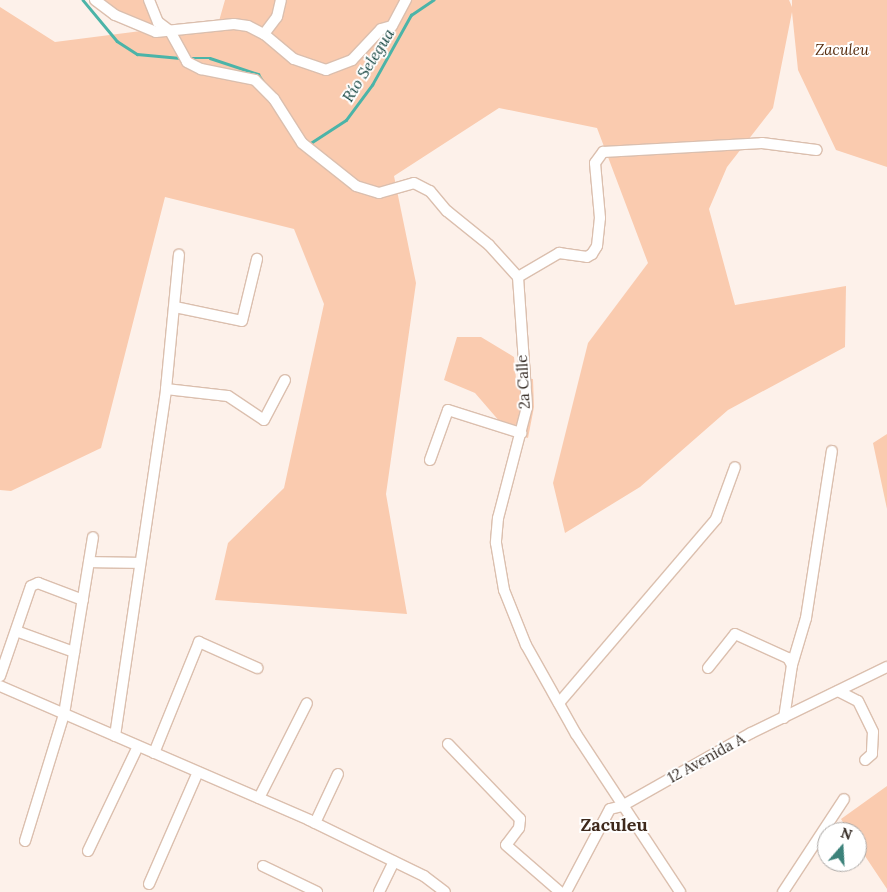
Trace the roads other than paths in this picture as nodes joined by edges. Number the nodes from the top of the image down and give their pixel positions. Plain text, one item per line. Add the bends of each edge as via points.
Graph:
1 (95, 0) edge
2 (149, 0) edge
3 (281, 0) edge
4 (402, 2) edge
5 (170, 30) junction
6 (264, 34) junction
7 (817, 150) dead end
8 (179, 254) dead end
9 (257, 259) dead end
10 (518, 277) junction
11 (175, 307) junction
12 (284, 380) dead end
13 (166, 389) junction
14 (521, 433) junction
15 (832, 451) dead end
16 (430, 460) dead end
17 (734, 467) dead end
18 (93, 537) dead end
19 (89, 562) junction
20 (140, 563) junction
21 (83, 600) junction
22 (16, 631) junction
23 (74, 652) junction
24 (792, 665) junction
25 (887, 667) edge
26 (257, 668) dead end
27 (708, 668) dead end
28 (0, 676) edge
29 (0, 686) edge
30 (838, 691) junction
31 (308, 703) dead end
32 (559, 703) junction
33 (64, 714) junction
34 (784, 718) junction
35 (115, 736) junction
36 (448, 744) dead end
37 (138, 746) junction
38 (154, 753) junction
39 (865, 760) dead end
40 (198, 772) junction
41 (338, 774) dead end
42 (259, 798) junction
43 (844, 799) dead end
44 (622, 806) junction
45 (315, 823) junction
46 (25, 841) dead end
47 (88, 851) dead end
48 (394, 862) junction
49 (263, 866) dead end
50 (150, 884) dead end
51 (317, 892) edge
52 (379, 892) edge
53 (444, 892) edge
54 (560, 892) edge
55 (566, 892) edge
56 (680, 892) edge
57 (783, 892) edge

1 - 5 street via 117,16 156,32
2 - 5 street via 158,22
3 - 6 street via 277,17
4 - 6 street via 392,26 381,29 352,60 326,70 294,59
5 - 6 street via 234,24
5 - 10 street via 185,58 201,69 255,80 274,99 302,143 356,186 379,193 414,183 430,191 447,211 489,245
7 - 10 street via 762,143 603,152 595,163 600,218 597,246 592,254 587,257 551,256
8 - 11 street
9 - 11 street via 242,321
10 - 14 street, 2a Calle via 527,407
11 - 13 street
12 - 13 street via 264,420 228,396
13 - 20 street
14 - 16 street via 448,410
14 - 32 street, 2a Calle via 498,518 496,543 511,611
15 - 24 street via 806,618
17 - 32 street via 716,519
18 - 19 street
19 - 20 street
19 - 21 street
20 - 35 street
21 - 22 street via 34,584
21 - 23 street
22 - 23 street
22 - 28 street
23 - 33 street
24 - 27 street via 788,658 735,634
24 - 34 street
25 - 30 street, 12 Avenida A
26 - 38 street via 198,642
29 - 33 street
30 - 34 street, 12 Avenida A
30 - 39 street via 858,701 873,732 874,745
31 - 42 street
32 - 44 street, 2a Calle
33 - 35 street
33 - 46 street
34 - 44 street, 12 Avenida A
35 - 37 street
36 - 54 street via 520,819 519,828 506,845
37 - 38 street
37 - 47 street
38 - 40 street
40 - 42 street
40 - 50 street
41 - 45 street
42 - 45 street
43 - 57 street
44 - 55 street, 12 Avenida A via 610,809 602,820
44 - 56 street, 2a Calle
45 - 48 street
48 - 52 street
48 - 53 street via 424,876
49 - 51 street

